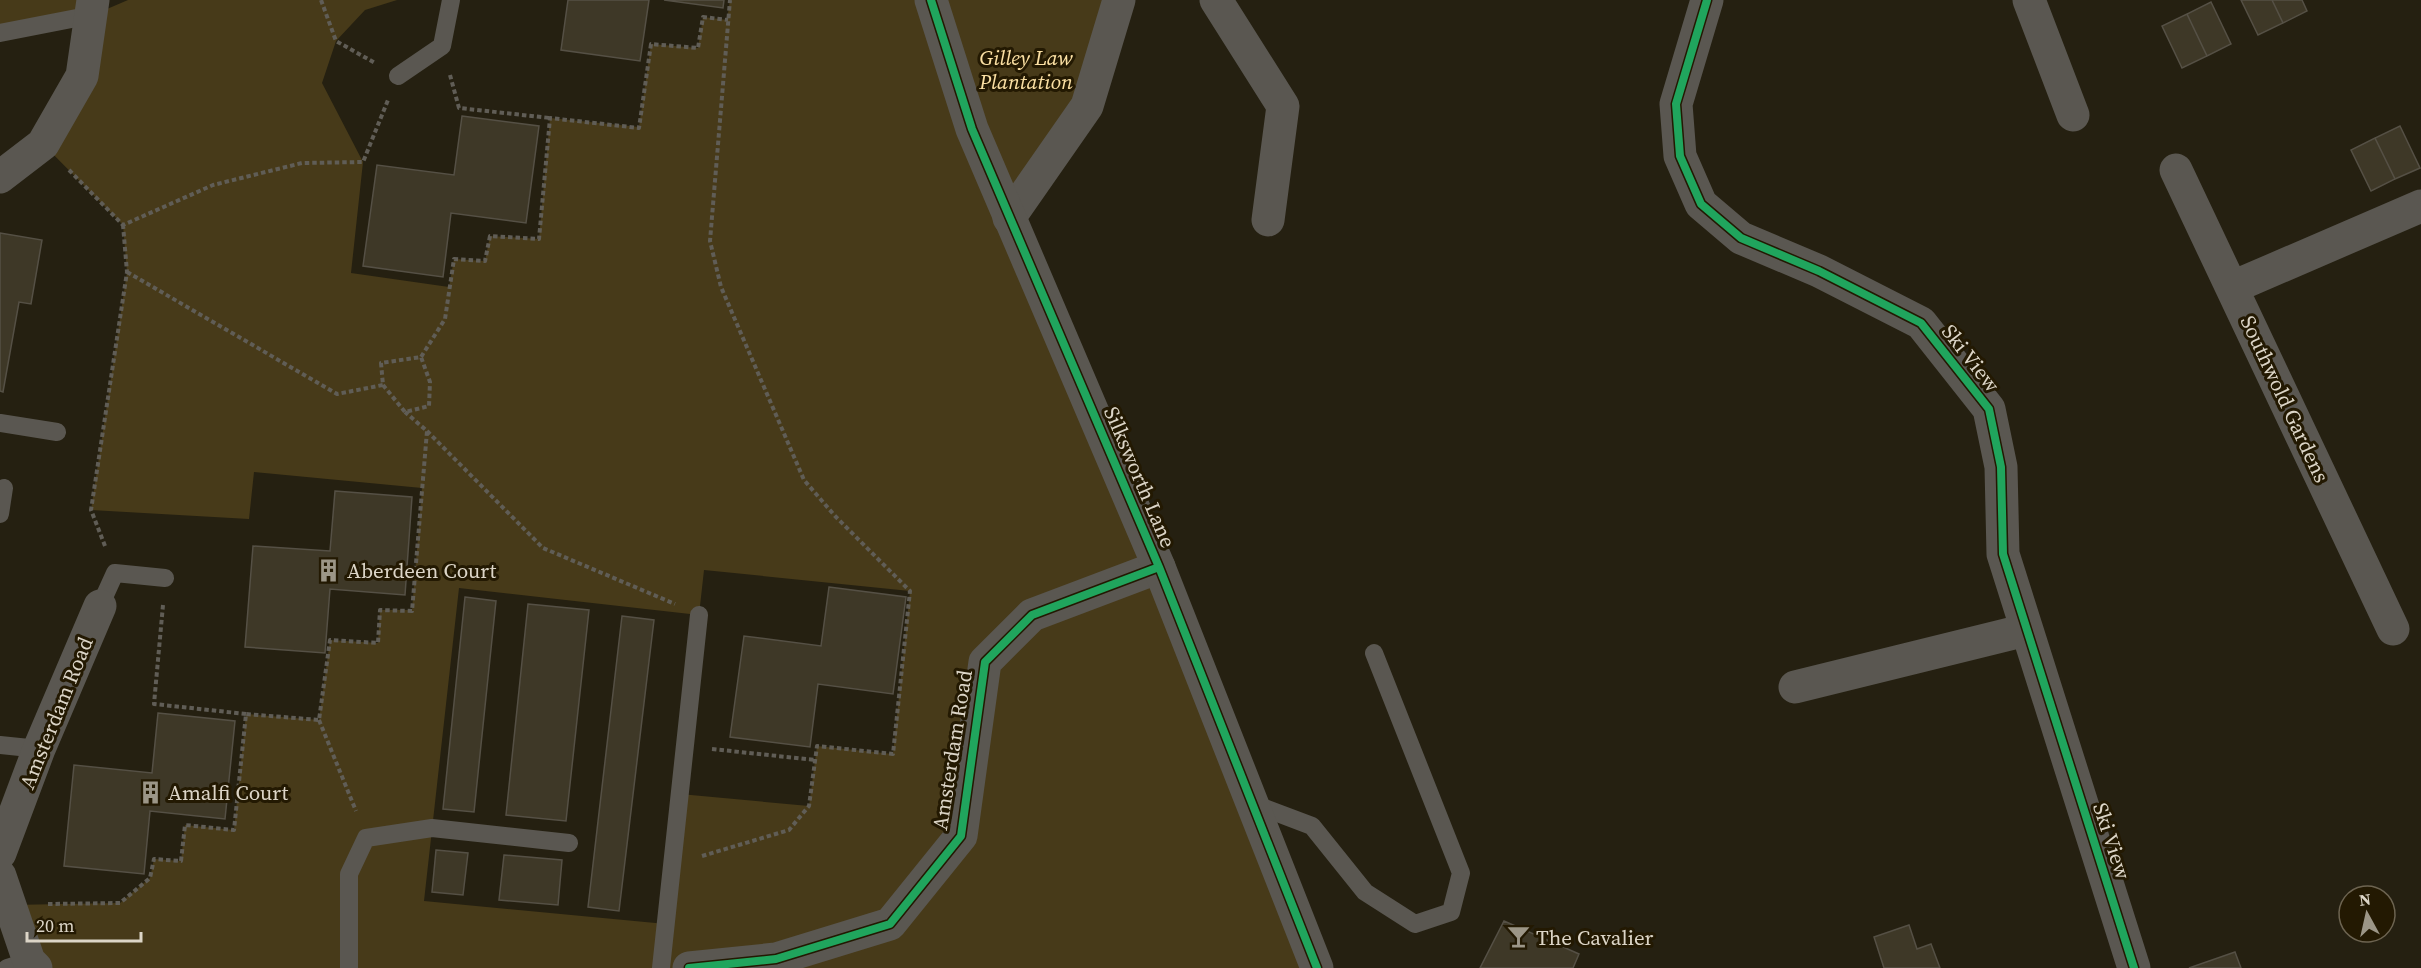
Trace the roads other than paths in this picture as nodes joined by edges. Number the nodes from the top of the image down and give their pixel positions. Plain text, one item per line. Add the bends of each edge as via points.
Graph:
1 (451, 0) edge
2 (932, 0) edge
3 (1119, 0) edge
4 (1216, 0) edge
5 (1707, 0) edge
6 (2029, 0) edge
7 (93, 8) edge
8 (0, 33) edge
9 (398, 76) road end
10 (2073, 115) dead end
11 (2176, 170) dead end
12 (5, 174) edge
13 (2421, 206) edge
14 (1009, 218) junction
15 (1268, 220) dead end
16 (2233, 287) junction
17 (0, 423) edge
18 (57, 432) dead end
19 (4, 488) dead end
20 (0, 514) edge
21 (1159, 567) junction
22 (165, 578) road end
23 (100, 606) joint
24 (699, 615) road end
25 (2393, 629) dead end
26 (2026, 630) junction
27 (1374, 653) dead end
28 (1795, 687) dead end
29 (0, 745) edge
30 (39, 749) junction
31 (1254, 804) junction
32 (569, 843) dead end
33 (0, 853) edge
34 (5, 890) edge
35 (24, 966) edge
36 (349, 968) edge
37 (662, 968) edge
38 (689, 968) edge
39 (1317, 968) edge
40 (2134, 968) edge

1 - 9 lane via 442,46
2 - 14 street, Silksworth Lane via 972,129
3 - 14 street via 1087,106
4 - 15 street via 1283,106
5 - 26 street, Ski View via 1676,104 1680,156 1701,204 1741,238 1819,271 1921,323 1989,409 2001,467 2003,554
6 - 10 street
7 - 8 lane
7 - 12 street via 82,76 43,144
11 - 16 street, Southwold Gardens
13 - 16 street
14 - 21 street, Silksworth Lane
16 - 25 street, Southwold Gardens
17 - 18 lane
19 - 20 lane
21 - 31 street, Silksworth Lane
21 - 38 street, Amsterdam Road via 1032,615 985,662 961,836 890,924 776,959
22 - 23 lane via 115,573
23 - 30 street, Amsterdam Road
24 - 37 lane
26 - 28 street
26 - 40 street, Ski View
27 - 31 lane via 1461,873 1451,912 1415,924 1365,892 1312,826
29 - 30 lane
30 - 33 street, Amsterdam Road
31 - 39 street, Silksworth Lane
32 - 36 lane via 432,828 366,838 350,874
34 - 35 street

